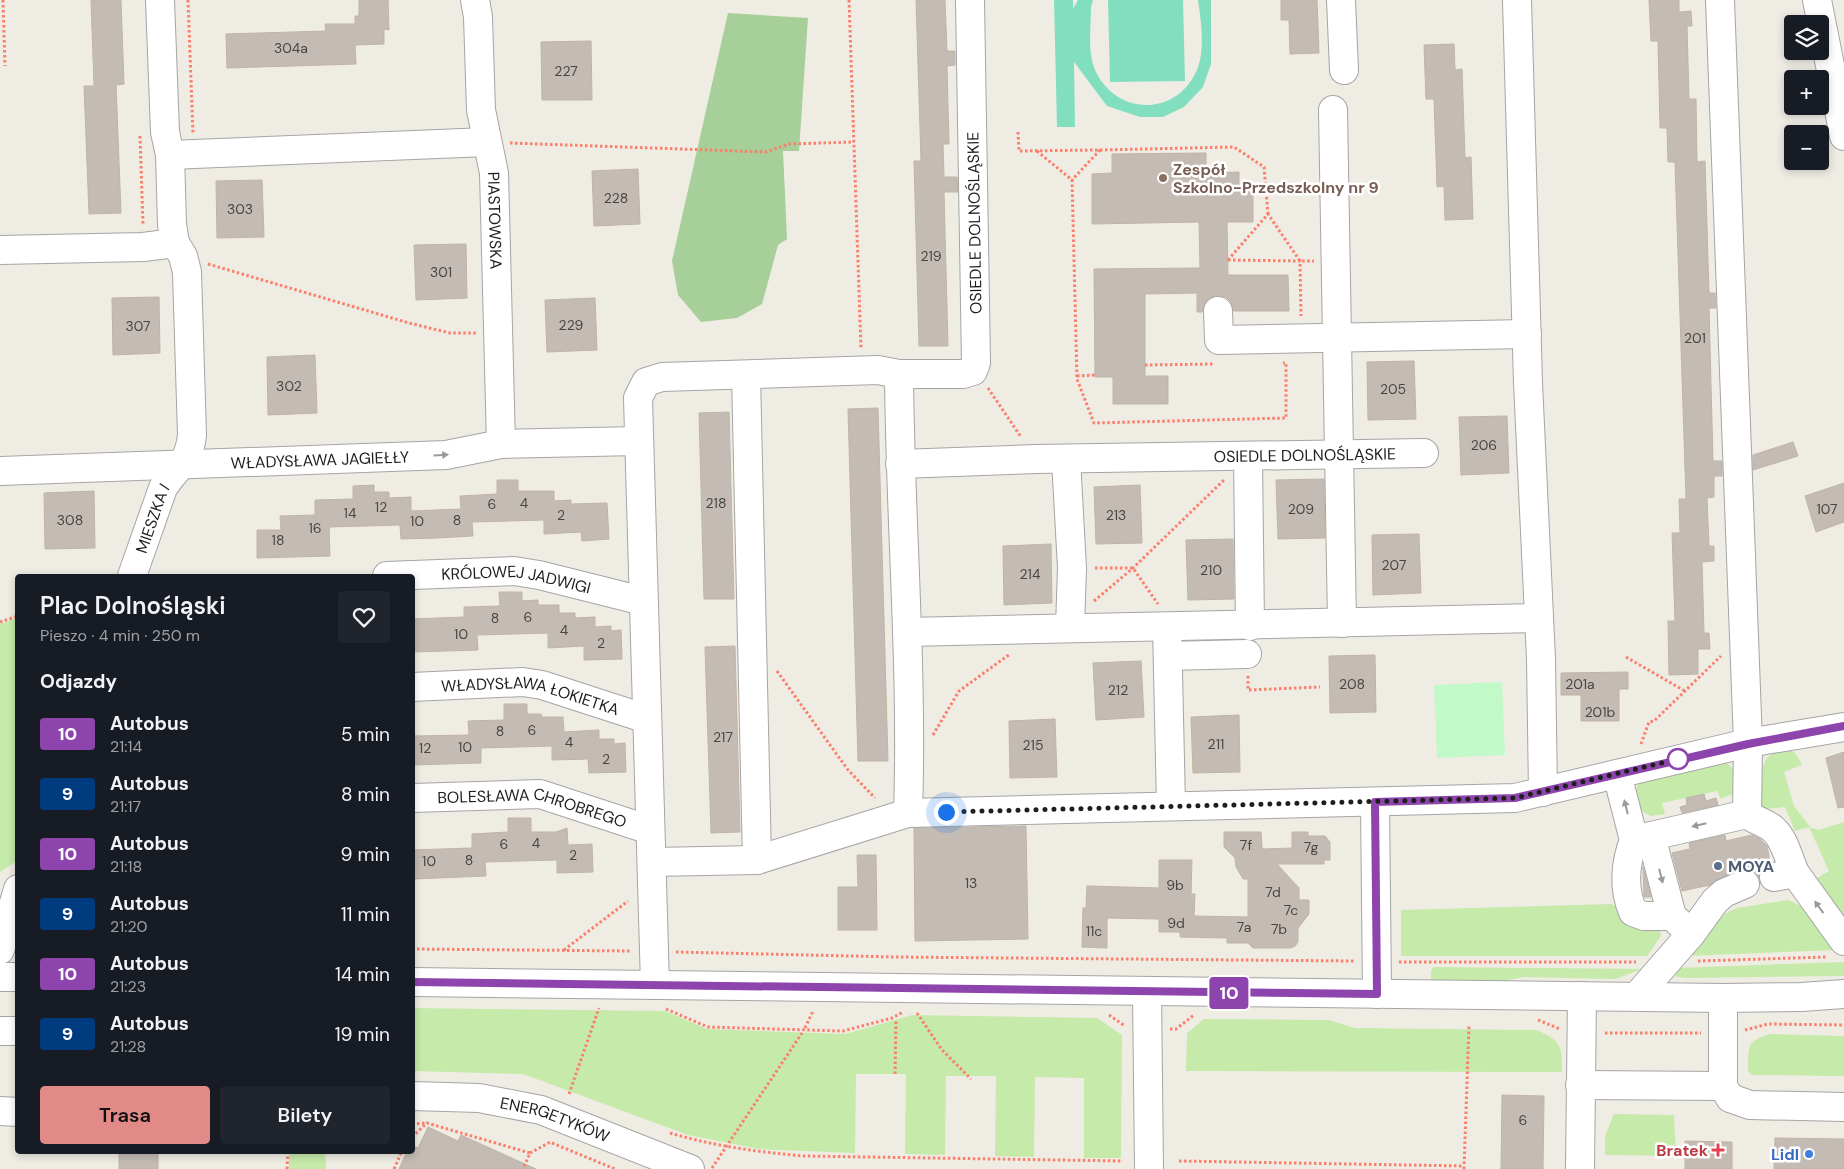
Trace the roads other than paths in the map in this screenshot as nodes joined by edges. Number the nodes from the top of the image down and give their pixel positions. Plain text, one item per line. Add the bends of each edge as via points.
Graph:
1 (160, 0) edge
2 (475, 0) edge
3 (970, 0) edge
4 (1341, 0) edge
5 (1517, 0) edge
6 (1720, 0) edge
7 (1817, 0) edge
8 (1344, 70) dead end
9 (1838, 70) edge
10 (1333, 110) dead end
11 (1844, 136) edge
12 (487, 142) junction
13 (182, 154) junction
14 (0, 250) edge
15 (179, 250) junction
16 (1218, 311) dead end
17 (1527, 334) junction
18 (1337, 338) junction
19 (899, 374) junction
20 (746, 375) junction
21 (638, 441) junction
22 (501, 444) junction
23 (1424, 453) dead end
24 (1339, 456) junction
25 (1248, 457) junction
26 (1066, 459) junction
27 (900, 464) junction
28 (183, 465) junction
29 (0, 471) edge
30 (133, 574) edge
31 (415, 575) edge
32 (643, 601) junction
33 (1538, 618) junction
34 (1342, 623) junction
35 (1070, 624) junction
36 (1250, 626) junction
37 (1167, 627) junction
38 (907, 632) junction
39 (1247, 654) road end
40 (1168, 656) junction
41 (415, 687) edge
42 (647, 719) junction
43 (1844, 726) edge
44 (1748, 744) junction
45 (1617, 774) junction
46 (1543, 792) junction
47 (415, 798) edge
48 (1375, 802) junction
49 (1171, 805) junction
50 (908, 813) junction
51 (1747, 814) junction
52 (650, 830) junction
53 (1643, 838) junction
54 (757, 860) junction
55 (652, 862) junction
56 (1745, 884) dead end
57 (11, 890) edge
58 (1681, 925) junction
59 (1839, 949) edge
60 (0, 950) edge
61 (0, 977) edge
62 (15, 977) edge
63 (415, 982) edge
64 (1147, 992) junction
65 (1377, 994) junction
66 (1844, 994) edge
67 (1582, 996) junction
68 (1637, 996) junction
69 (660, 997) junction
70 (1802, 997) junction
71 (1724, 998) junction
72 (1844, 1002) edge
73 (0, 1031) edge
74 (15, 1031) edge
75 (1580, 1085) junction
76 (1723, 1086) junction
77 (415, 1096) edge
78 (1844, 1107) edge
79 (0, 1111) edge
80 (15, 1112) edge
81 (690, 1169) edge
82 (1150, 1169) edge
83 (1580, 1169) edge

1 - 13 street via 165,132
2 - 12 street, PIASTOWSKA via 481,110
3 - 19 street, OSIEDLE DOLNOŚLĄSKIE via 976,363 973,371 963,374
4 - 8 street
5 - 17 street
6 - 44 street
7 - 9 street
9 - 11 street
10 - 18 street
12 - 13 street
12 - 22 street, PIASTOWSKA via 494,173
13 - 15 street via 172,224
14 - 15 street via 143,247
15 - 28 street via 187,272 192,435 190,451
16 - 18 street via 1219,340
17 - 18 street
17 - 33 street
18 - 24 street
19 - 20 street via 878,370
19 - 27 street
20 - 21 street via 662,377 646,382 638,398
20 - 54 street
21 - 22 street, WŁADYSŁAWA JAGIEŁŁY
21 - 32 street
28 -> 22 street, WŁADYSŁAWA JAGIEŁŁY via 446,455
23 - 24 street, OSIEDLE DOLNOŚLĄSKIE
24 - 25 street, OSIEDLE DOLNOŚLĄSKIE
24 - 34 street
25 - 26 street, OSIEDLE DOLNOŚLĄSKIE
25 - 36 street
26 - 27 street, OSIEDLE DOLNOŚLĄSKIE
26 - 35 street via 1072,568
27 - 38 street
28 - 29 street, WŁADYSŁAWA JAGIEŁŁY
28 - 30 street, MIESZKA I via 163,488
31 - 32 street, KRÓLOWEJ JADWIGI via 514,571
32 - 42 street
33 - 34 street
33 - 46 street
34 - 36 street
35 - 37 street
35 - 38 street
36 - 37 street
37 - 40 street
38 - 50 street
39 - 40 street
40 - 49 street
41 - 42 street, WŁADYSŁAWA ŁOKIETKA via 522,682 542,685
42 - 52 street
43 - 44 street
44 - 45 street
44 - 51 street
45 - 46 street
53 -> 45 street
46 - 48 street via 1515,798
47 - 52 street, BOLESŁAWA CHROBREGO via 540,794
48 - 49 street
48 - 65 street
49 - 50 street
50 - 54 street
51 -> 53 street
59 -> 51 street via 1784,875 1781,840 1774,830
52 - 55 street
53 -> 58 street
53 - 58 street via 1627,858 1627,898 1633,912
54 - 55 street
55 - 69 street
56 - 58 street via 1724,893
57 - 60 street
58 - 68 street
61 - 62 street
63 - 69 street
64 - 65 street
64 - 69 street
64 - 82 street
65 - 67 street
66 - 70 street
67 - 68 street
67 - 75 street
68 - 71 street
70 - 71 street
70 - 72 street
71 - 76 street
73 - 74 street
75 - 76 street
75 - 83 street
76 - 78 street via 1730,1098 1750,1105
77 - 81 street, ENERGETYKÓW via 479,1098 541,1110
79 - 80 street

